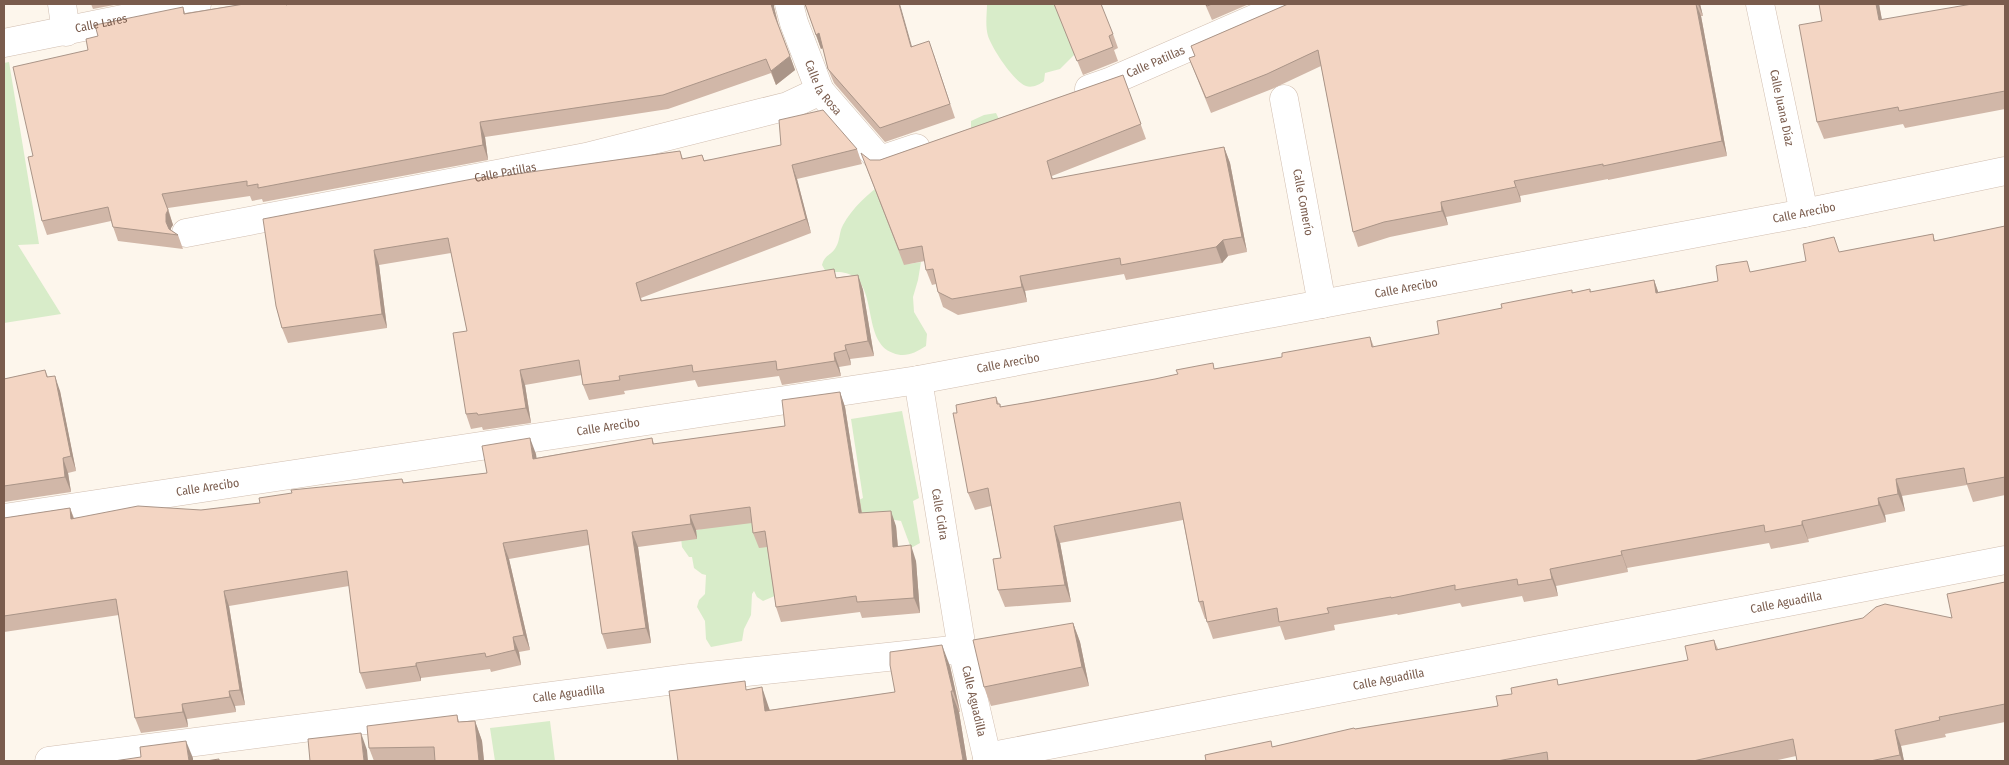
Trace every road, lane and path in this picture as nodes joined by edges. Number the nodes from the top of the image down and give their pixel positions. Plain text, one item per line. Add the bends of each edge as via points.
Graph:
1 (62, 4) edge
2 (197, 4) edge
3 (789, 4) edge
4 (1288, 4) edge
5 (1760, 4) edge
6 (66, 32) junction
7 (4, 43) edge
8 (820, 91) junction
9 (1063, 98) edge
10 (1284, 99) dead end
11 (935, 141) edge
12 (2005, 171) edge
13 (1804, 213) junction
14 (186, 233) dead end
15 (1322, 304) junction
16 (918, 380) junction
17 (4, 518) edge
18 (2005, 560) edge
19 (962, 649) junction
20 (988, 759) edge
21 (49, 761) edge

1 - 6 street
2 - 6 street, Calle Lares
3 - 8 street, Calle la Rosa
4 - 9 street, Calle Patillas via 1108,82
5 - 13 street, Calle Juana Díaz
6 - 7 street, Calle Lares
8 - 11 street, Calle la Rosa via 880,160
8 - 14 street, Calle Patillas via 788,106 586,157
10 - 15 street, Calle Comerío
12 - 13 street, Calle Arecibo
13 - 15 street, Calle Arecibo
15 - 16 street, Calle Arecibo
16 - 17 street, Calle Arecibo
16 - 19 street, Calle Cidra
18 - 20 street, Calle Aguadilla
19 - 20 street, Calle Aguadilla
19 - 21 street, Calle Aguadilla via 690,678

